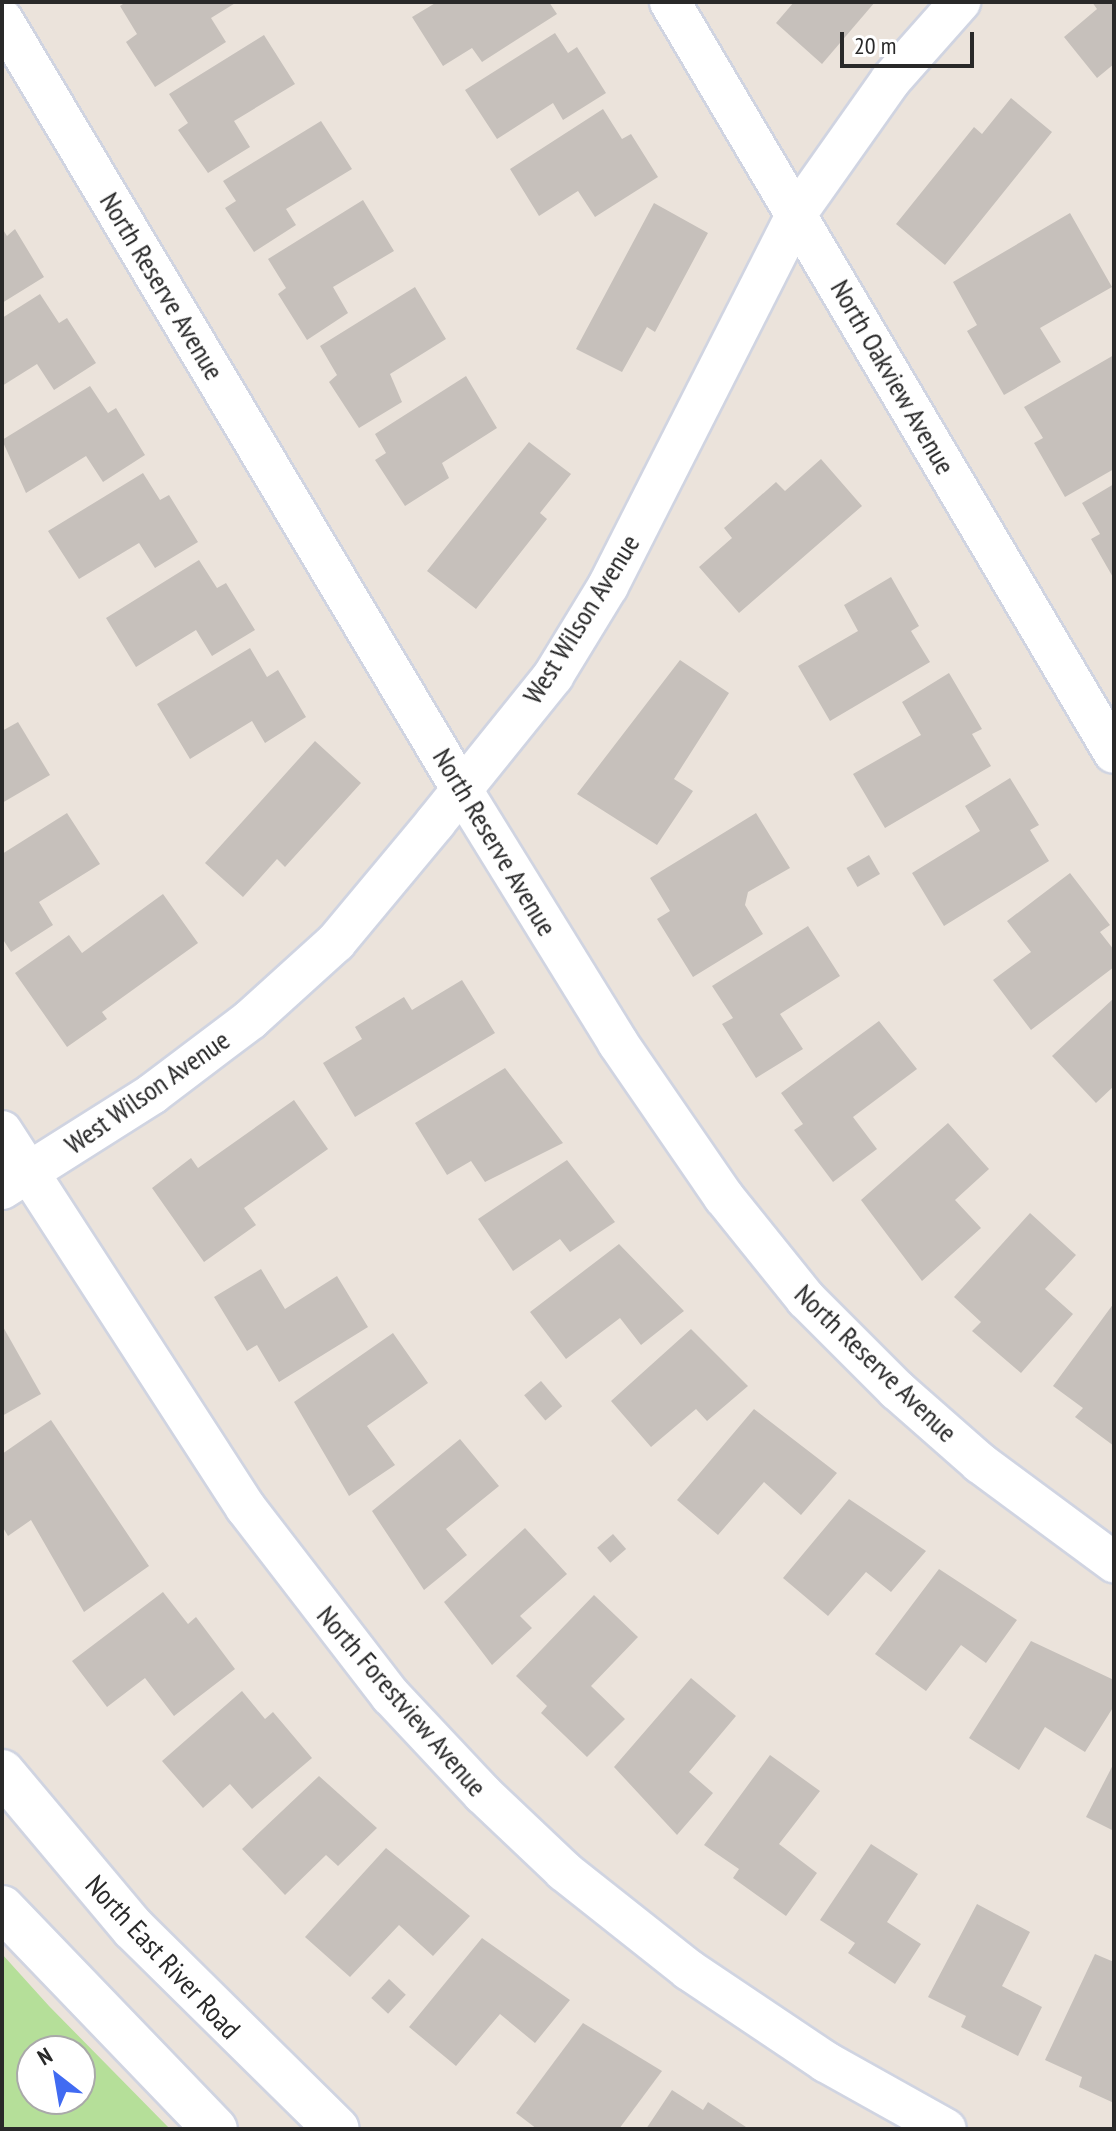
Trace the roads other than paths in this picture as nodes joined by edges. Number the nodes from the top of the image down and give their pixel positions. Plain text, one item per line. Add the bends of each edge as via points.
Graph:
1 (670, 2) edge
2 (960, 2) edge
3 (2, 19) edge
4 (797, 213) junction
5 (1114, 753) edge
6 (462, 790) junction
7 (2, 1131) edge
8 (15, 1182) edge
9 (1114, 1562) edge
10 (2, 1772) edge
11 (2, 1908) edge
12 (215, 2129) edge
13 (337, 2129) edge
14 (946, 2129) edge

1 - 4 street, North Oakview Avenue
2 - 4 street, West Wilson Avenue via 890,81
3 - 6 street, North Reserve Avenue
4 - 5 street, North Oakview Avenue
4 - 6 street, West Wilson Avenue via 608,586 553,676
6 - 8 street, West Wilson Avenue via 336,942 251,1019
6 - 9 street, North Reserve Avenue via 618,1043 724,1197 806,1299 980,1463
7 - 8 street, North Forestview Avenue
8 - 14 street, North Forestview Avenue via 289,1567 391,1696 483,1794 564,1871 689,1970 826,2062
10 - 13 main road, North East River Road via 162,1960
11 - 12 main road

